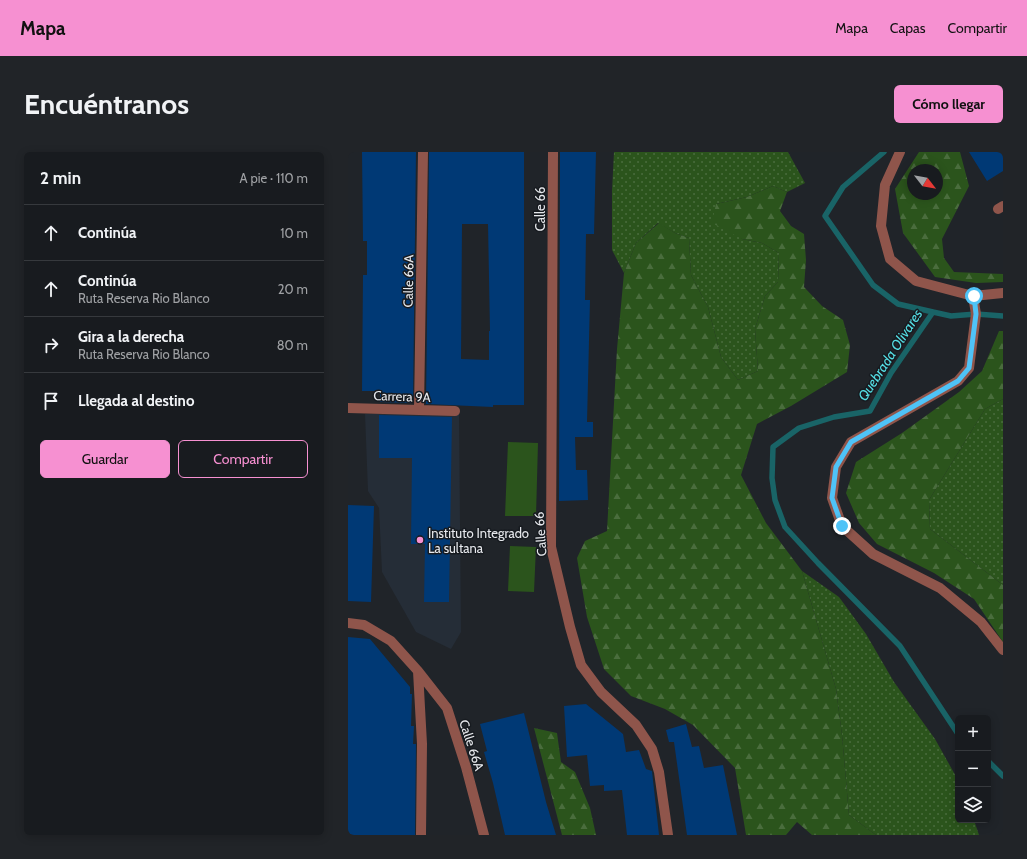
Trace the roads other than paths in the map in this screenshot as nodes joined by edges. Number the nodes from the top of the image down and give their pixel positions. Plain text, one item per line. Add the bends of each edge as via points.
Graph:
1 (423, 152) edge
2 (553, 152) edge
3 (900, 152) edge
4 (1003, 293) edge
5 (974, 300) junction
6 (348, 408) edge
7 (419, 410) junction
8 (455, 411) dead end
9 (348, 623) edge
10 (1003, 650) edge
11 (418, 671) junction
12 (421, 835) edge
13 (484, 835) edge
14 (668, 835) edge

1 - 7 street, Calle 66A
2 - 14 street, Calle 66 via 551,547 581,665 601,692 636,725 652,749 659,772
3 - 5 street via 885,186 881,226 890,259 916,281
4 - 5 street
5 - 10 street via 976,320 969,368 958,381 851,442 836,467 832,498 842,526 873,554 940,588 981,622
6 - 7 street, Carrera 9A
7 - 8 street, Carrera 9A
9 - 11 street, Calle 66A via 364,625 391,641
11 - 12 street via 422,744
11 - 13 street, Calle 66A via 447,708

